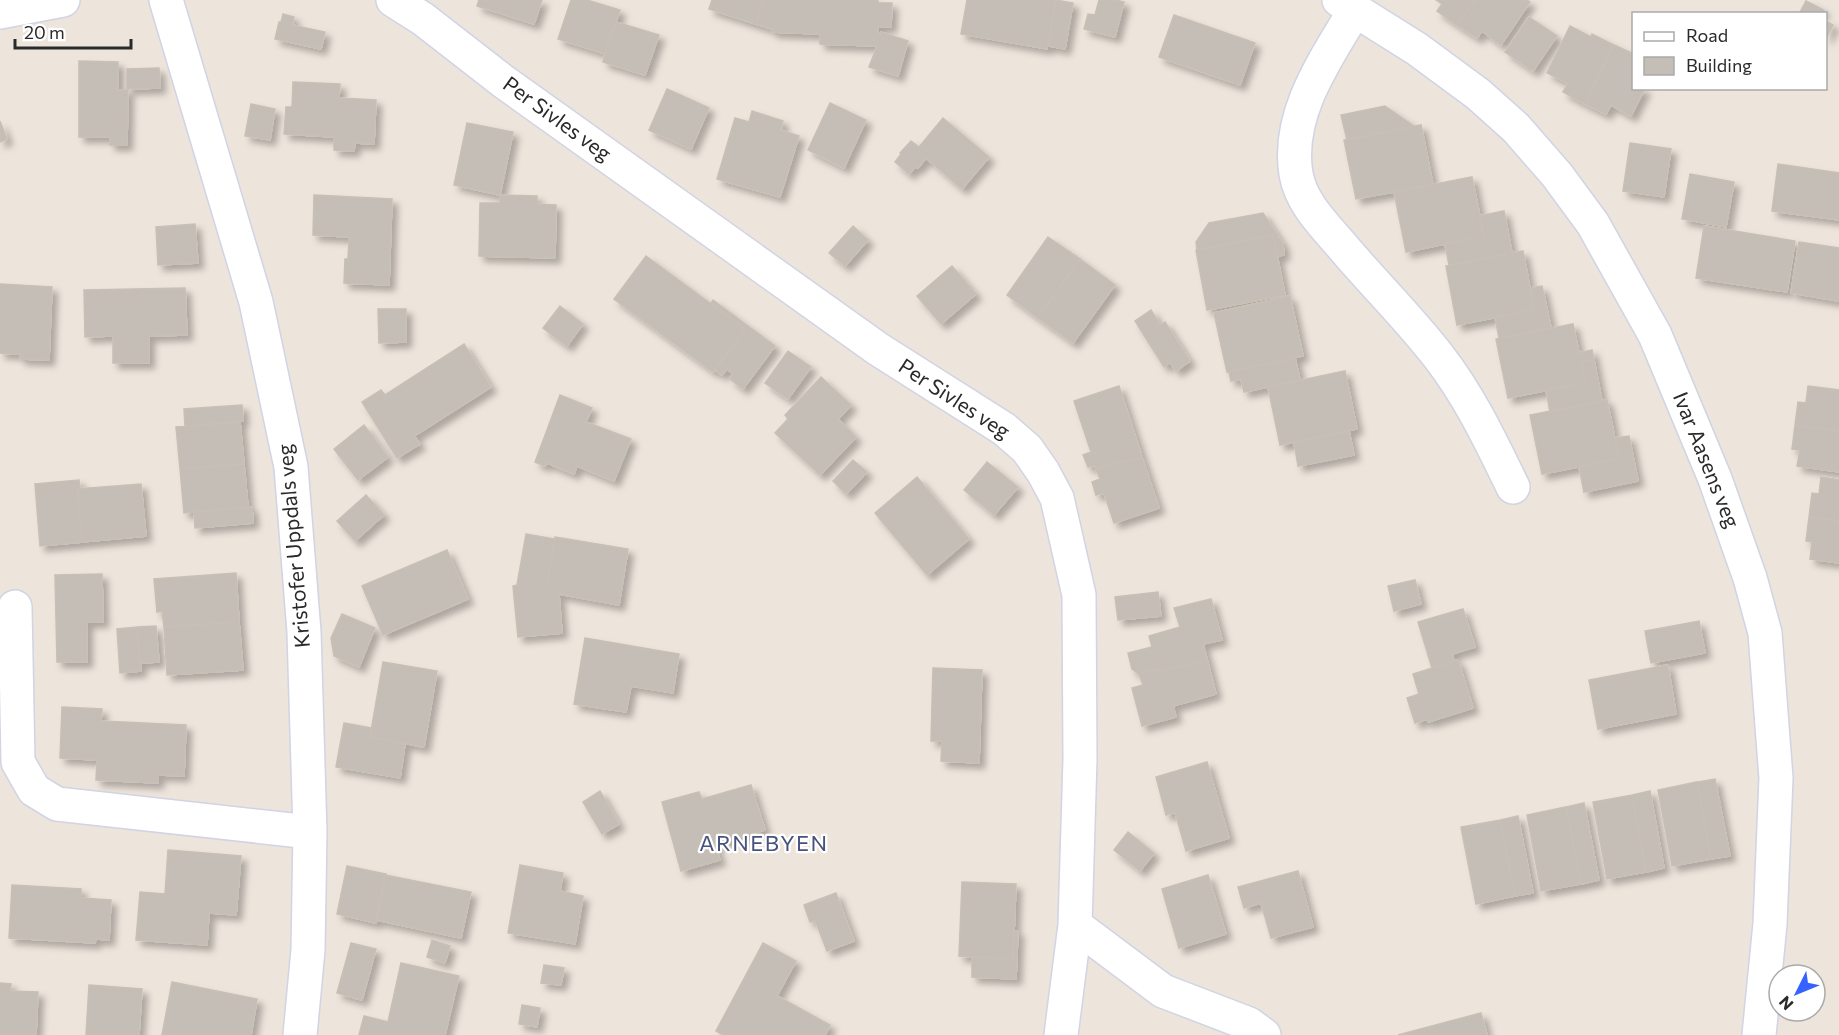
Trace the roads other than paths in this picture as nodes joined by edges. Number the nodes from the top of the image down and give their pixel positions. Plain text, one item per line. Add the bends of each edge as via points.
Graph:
1 (63, 0) edge
2 (166, 0) edge
3 (393, 0) edge
4 (1347, 5) edge
5 (0, 12) edge
6 (1513, 487) dead end
7 (15, 606) dead end
8 (309, 832) junction
9 (1075, 925) junction
10 (300, 1035) edge
11 (1061, 1035) edge
12 (1264, 1035) edge
13 (1759, 1035) edge

1 - 5 street
2 - 8 street, Kristofer Uppdals veg via 256,302 291,467 304,632
3 - 9 street, Per Sivles veg via 878,349 1004,429 1027,449 1057,498 1078,595 1080,759
4 - 6 street, Ivar Aasens veg via 1298,122 1295,156 1301,190 1320,220 1459,385 1481,420
4 - 13 street, Ivar Aasens veg via 1478,94 1516,128 1557,175 1593,224 1655,335 1715,479 1765,633 1776,778
7 - 8 street via 18,762 34,790 57,804
8 - 10 street, Kristofer Uppdals veg via 308,950
9 - 11 street, Per Sivles veg
9 - 12 street via 1163,991 1249,1024

